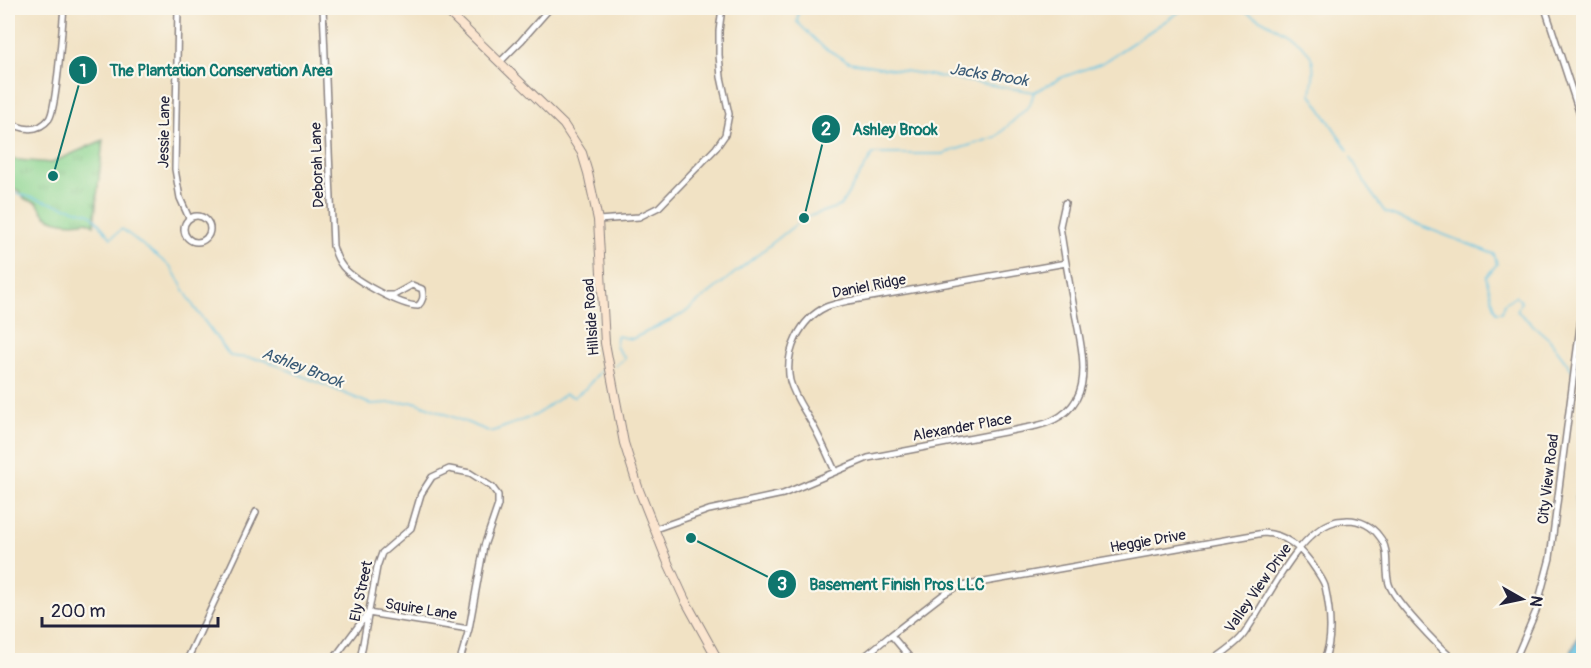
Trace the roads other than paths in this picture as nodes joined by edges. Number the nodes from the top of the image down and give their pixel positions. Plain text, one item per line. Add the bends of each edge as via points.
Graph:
1 (64, 8) edge
2 (178, 8) edge
3 (323, 8) edge
4 (444, 8) edge
5 (550, 8) edge
6 (722, 8) edge
7 (1545, 8) edge
8 (500, 62) junction
9 (8, 121) edge
10 (1584, 127) edge
11 (1065, 203) dead end
12 (189, 218) junction
13 (598, 220) junction
14 (1066, 263) junction
15 (387, 295) junction
16 (1584, 295) edge
17 (835, 471) junction
18 (256, 512) dead end
19 (655, 529) junction
20 (1300, 549) junction
21 (368, 613) junction
22 (469, 629) junction
23 (891, 635) junction
24 (187, 660) edge
25 (333, 660) edge
26 (360, 660) edge
27 (460, 660) edge
28 (718, 660) edge
29 (860, 660) edge
30 (912, 660) edge
31 (1213, 660) edge
32 (1324, 660) edge
33 (1454, 660) edge
34 (1515, 660) edge

1 - 9 street via 50,117 33,129
2 - 12 street, Jessie Lane via 175,168 180,198
3 - 15 street, Deborah Lane via 333,246 349,273
4 - 8 street, Hillside Road
5 - 8 street
6 - 13 street via 719,55 729,110 725,135 659,207 639,217
7 - 10 street
8 - 13 street, Hillside Road via 573,136 588,172
11 - 14 street, Alexander Place via 1060,222
12 - 12 street, Jessie Lane via 184,226 185,236 193,242 203,241 210,233 208,223 200,216
13 - 19 street, Hillside Road via 606,354 624,443
14 - 17 street, Alexander Place via 1084,372 1080,393 1067,411 1046,423 883,454
14 - 17 street, Daniel Ridge via 848,301 825,307 812,317 794,343 789,374 795,395
15 - 15 street, Deborah Lane via 410,306 418,306 424,296 422,289 412,285
16 - 34 street, City View Road via 1550,558 1536,611
17 - 19 street, Alexander Place via 783,494 716,508
18 - 24 street
19 - 28 street, Hillside Road via 681,593
20 - 23 street, Heggie Drive via 1276,534 1264,533 956,587
20 - 31 street, Valley View Drive via 1243,635
20 - 32 street, Heggie Drive via 1324,584 1331,634
20 - 33 street, Valley View Drive via 1334,521 1353,520 1371,528 1384,543 1389,583 1396,596
21 - 22 street, Squire Lane
21 - 22 street, Ely Street via 382,553 411,528 421,494 432,477 449,469 470,473 498,495
21 - 25 street
21 - 26 street, Ely Street
22 - 27 street
23 - 29 street
23 - 30 street

